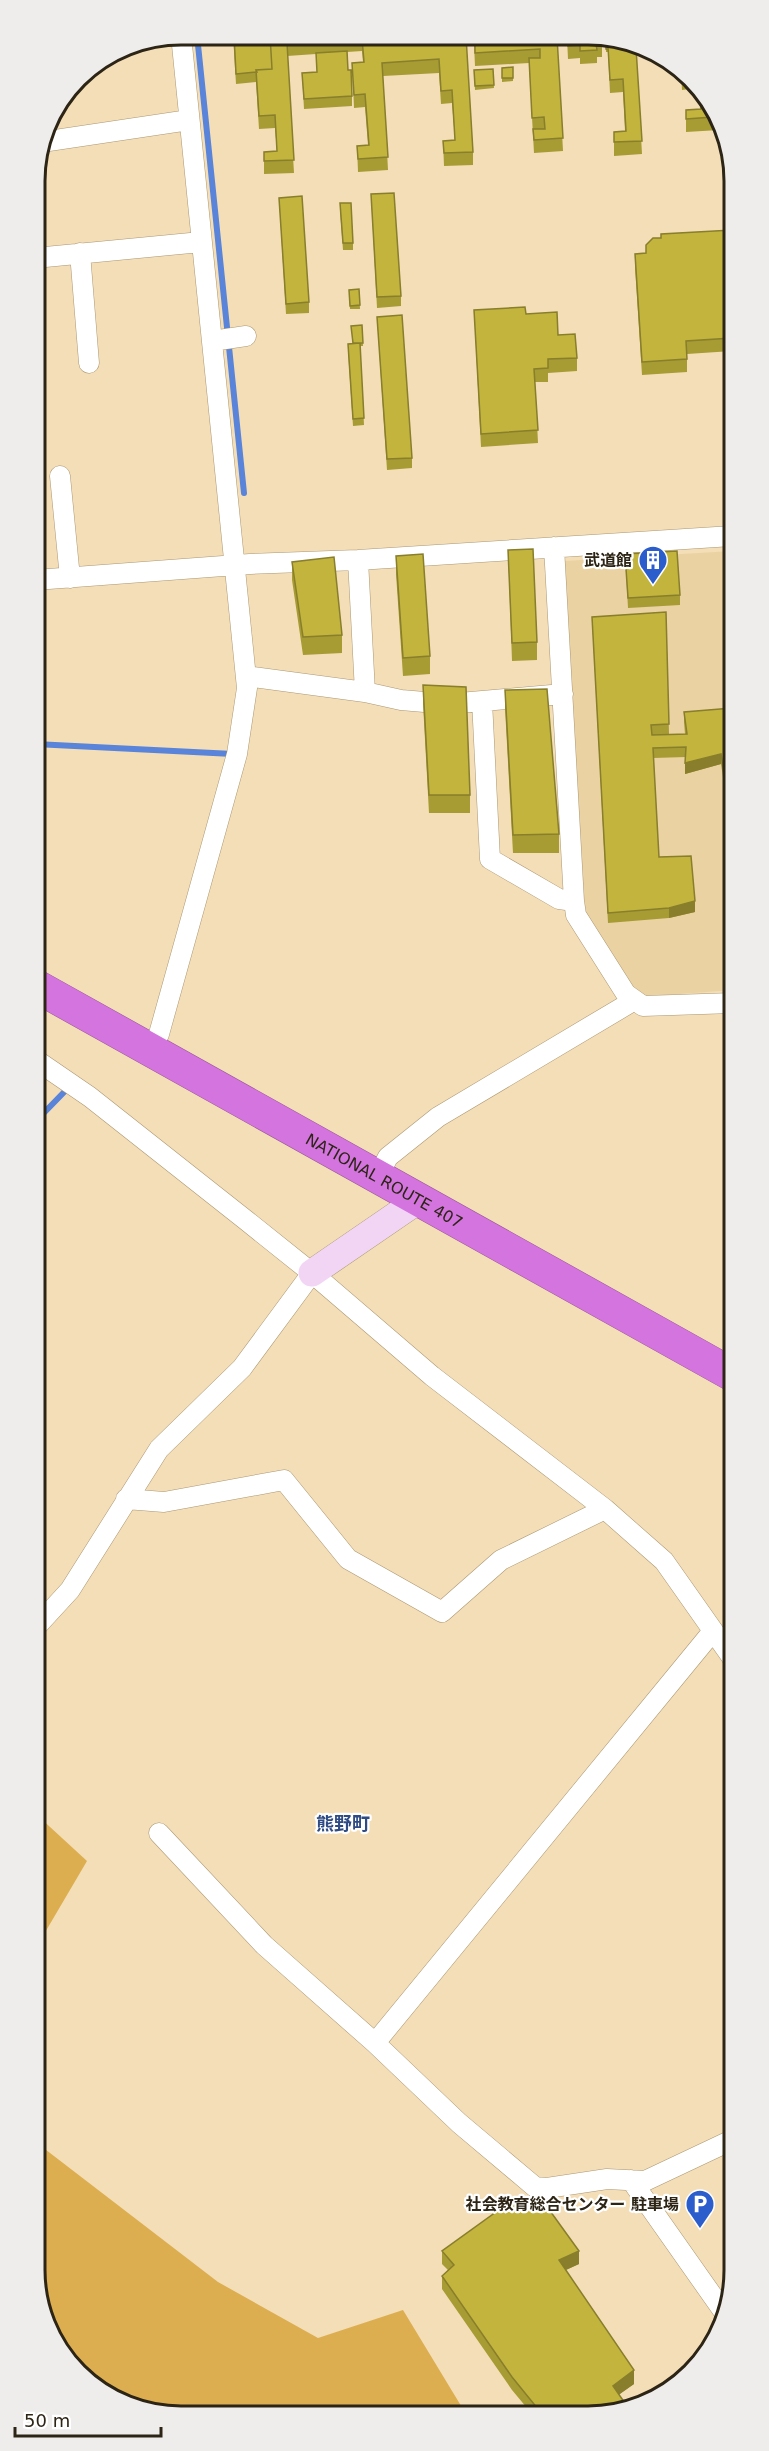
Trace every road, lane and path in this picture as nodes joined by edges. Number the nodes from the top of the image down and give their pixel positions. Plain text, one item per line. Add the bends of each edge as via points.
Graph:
1 (182, 45) edge
2 (189, 120) junction
3 (51, 141) edge
4 (201, 242) junction
5 (80, 253) junction
6 (45, 257) edge
7 (246, 336) dead end
8 (212, 341) junction
9 (89, 363) dead end
10 (60, 476) dead end
11 (724, 536) edge
12 (554, 547) junction
13 (358, 560) junction
14 (236, 564) junction
15 (70, 578) junction
16 (45, 579) edge
17 (246, 676) junction
18 (365, 692) junction
19 (563, 693) junction
20 (482, 701) junction
21 (573, 901) junction
22 (45, 991) edge
23 (633, 1001) junction
24 (724, 1003) edge
25 (152, 1050) junction
26 (45, 1066) edge
27 (378, 1176) junction
28 (420, 1199) junction
29 (312, 1273) junction
30 (724, 1370) edge
31 (126, 1499) junction
32 (605, 1509) junction
33 (45, 1617) edge
34 (712, 1630) junction
35 (724, 1646) edge
36 (159, 1833) dead end
37 (375, 2043) junction
38 (724, 2144) edge
39 (631, 2180) junction
40 (719, 2305) edge

1 - 2 street
2 - 3 street
2 - 4 street
4 - 5 street
4 - 8 street
5 - 6 street
5 - 9 street
7 - 8 street
8 - 14 street
10 - 15 street
11 - 12 street
12 - 13 street
12 - 19 street
13 - 14 street
13 - 18 street
14 - 15 street
14 - 17 street
15 - 16 street
17 - 18 street
17 - 25 street via 237,754
18 - 20 street via 448,704
19 - 20 street
19 - 21 street
20 - 21 street via 490,859 559,899
21 - 23 street via 576,915
22 - 25 highway, NATIONAL ROUTE 407
23 - 24 street via 643,1006
23 - 27 street via 438,1117 388,1157
25 - 27 highway, NATIONAL ROUTE 407
26 - 29 street via 90,1097
27 - 28 highway, NATIONAL ROUTE 407
28 - 29 street
28 - 30 highway, NATIONAL ROUTE 407
29 - 31 street via 242,1368 159,1449
29 - 32 street via 432,1376
31 - 32 street via 164,1502 284,1480 348,1559 442,1612 501,1560
31 - 33 street via 70,1590
32 - 34 street via 664,1561
34 - 35 street
34 - 37 street
36 - 37 street via 264,1945
37 - 39 street via 459,2123 536,2187
38 - 39 street via 645,2181
39 - 40 street

